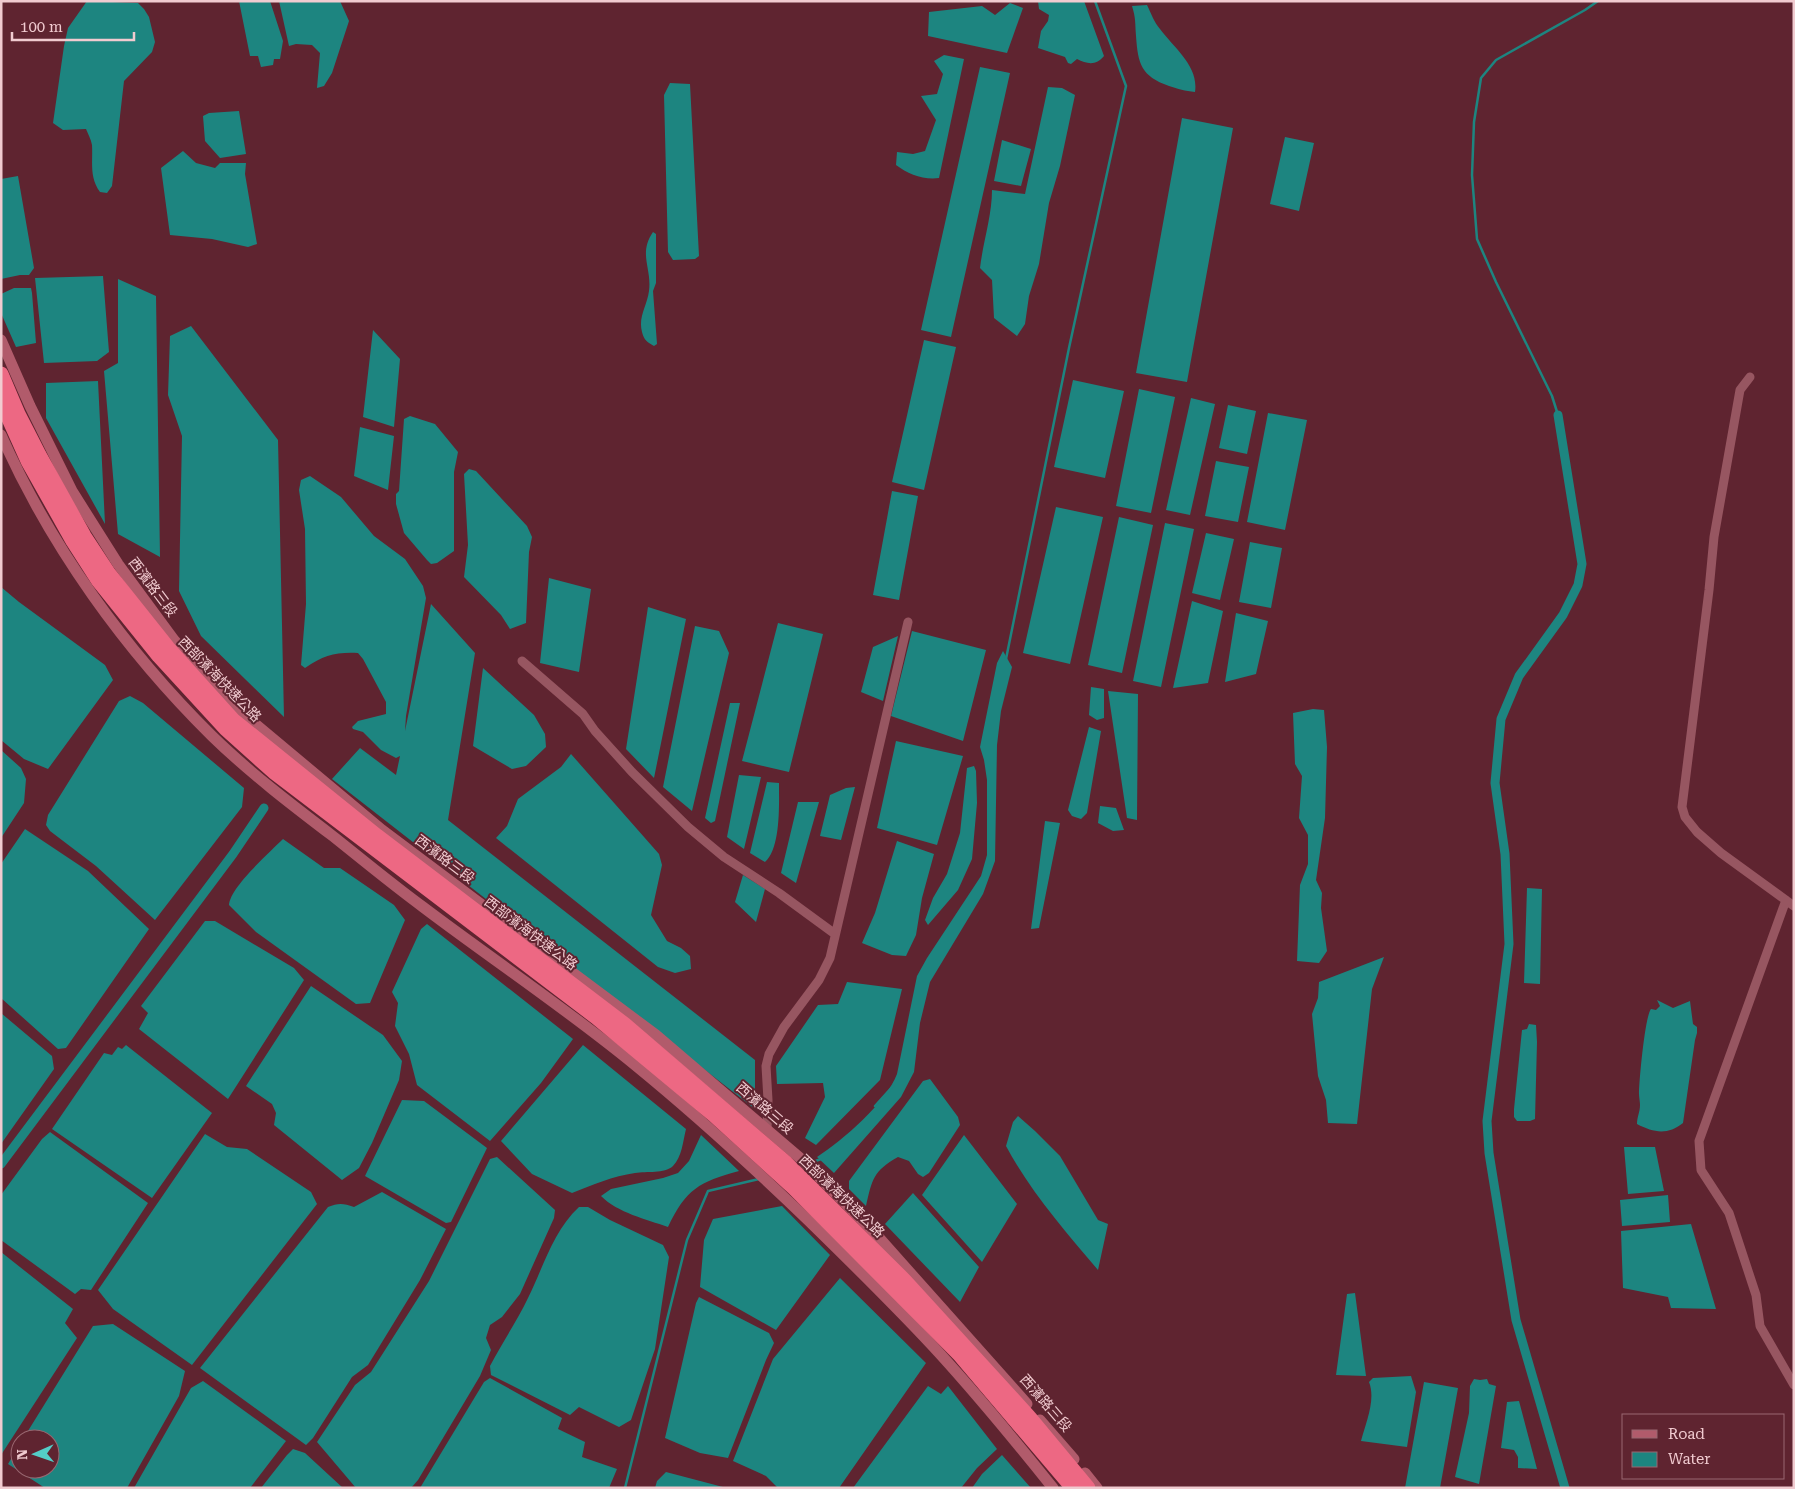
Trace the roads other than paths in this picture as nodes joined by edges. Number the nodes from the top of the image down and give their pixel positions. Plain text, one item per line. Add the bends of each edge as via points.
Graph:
1 (1, 340) edge
2 (1, 374) edge
3 (1750, 377) dead end
4 (1, 401) edge
5 (1, 435) edge
6 (908, 622) dead end
7 (522, 661) dead end
8 (1786, 900) junction
9 (1794, 906) edge
10 (835, 934) junction
11 (767, 1129) junction
12 (786, 1163) junction
13 (801, 1186) junction
14 (1794, 1385) edge
15 (1053, 1488) edge
16 (1072, 1488) edge
17 (1088, 1488) edge
18 (1097, 1488) edge

1 - 11 street, 西濱路三段 via 72,491 118,564 174,640 241,712 382,830 656,1035
2 - 12 highway, 西部濱海快速公路 via 39,455 109,574 168,648 233,720 377,836 624,1024
3 - 8 street via 1740,390 1714,537 1682,807 1685,817 1720,853
4 - 12 highway, 西部濱海快速公路 via 28,461 98,580 159,656 226,729 274,772 596,1018 714,1114
5 - 15 street via 38,509 84,584 143,661 213,738 261,781 422,906 634,1064 756,1171 942,1356
6 - 10 street
7 - 10 street via 583,714 632,772 688,826 724,856
8 - 9 street
8 - 14 street via 1699,1141 1701,1170 1729,1213 1756,1295 1760,1326
10 - 11 street via 830,958 819,980 784,1027 769,1054 766,1066
11 - 12 street, 西濱路三段
12 - 13 highway, 西部濱海快速公路
12 - 18 street, 西濱路三段 via 823,1180 880,1238
13 - 16 highway, 西部濱海快速公路 via 959,1354
13 - 17 highway, 西部濱海快速公路 via 904,1280 1029,1417

